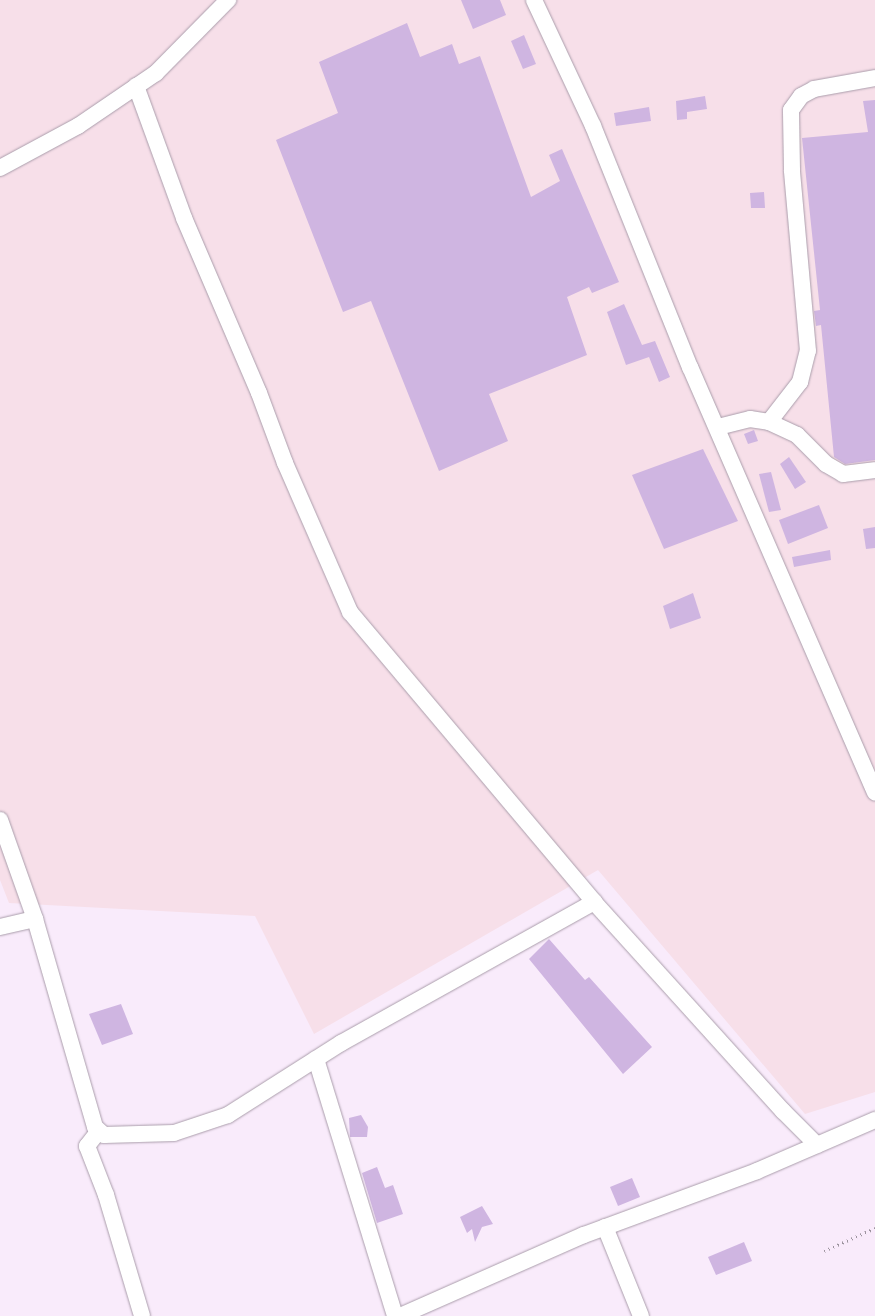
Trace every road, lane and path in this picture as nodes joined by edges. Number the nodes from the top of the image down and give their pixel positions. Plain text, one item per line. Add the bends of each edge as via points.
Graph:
1 (228, 0) edge
2 (534, 0) edge
3 (875, 78) edge
4 (136, 86) junction
5 (0, 168) edge
6 (769, 422) junction
7 (718, 428) junction
8 (875, 470) edge
9 (875, 792) edge
10 (0, 820) edge
11 (594, 902) junction
12 (34, 919) junction
13 (0, 927) edge
14 (316, 1059) junction
15 (875, 1120) edge
16 (98, 1132) junction
17 (817, 1144) junction
18 (605, 1227) junction
19 (875, 1228) edge
20 (824, 1251) dead end
21 (142, 1316) edge
22 (395, 1316) edge
23 (400, 1316) edge
24 (641, 1316) edge

1 - 4 street via 156,73
2 - 7 street via 593,126
3 - 6 street via 814,89 801,96 791,110 792,170 808,352 800,382
4 - 5 street via 78,126
4 - 11 street via 184,218 259,393 284,463 350,612
6 - 7 street via 750,419
6 - 8 street via 797,435 826,464 843,474
7 - 9 street
10 - 12 street
11 - 14 street
11 - 17 street via 782,1111
12 - 13 street
12 - 16 street
14 - 16 street via 236,1110 203,1125 174,1133
14 - 22 street
15 - 17 street
16 - 21 street via 87,1146 106,1195
17 - 18 street via 757,1171
18 - 23 street
18 - 24 street
19 - 20 path

